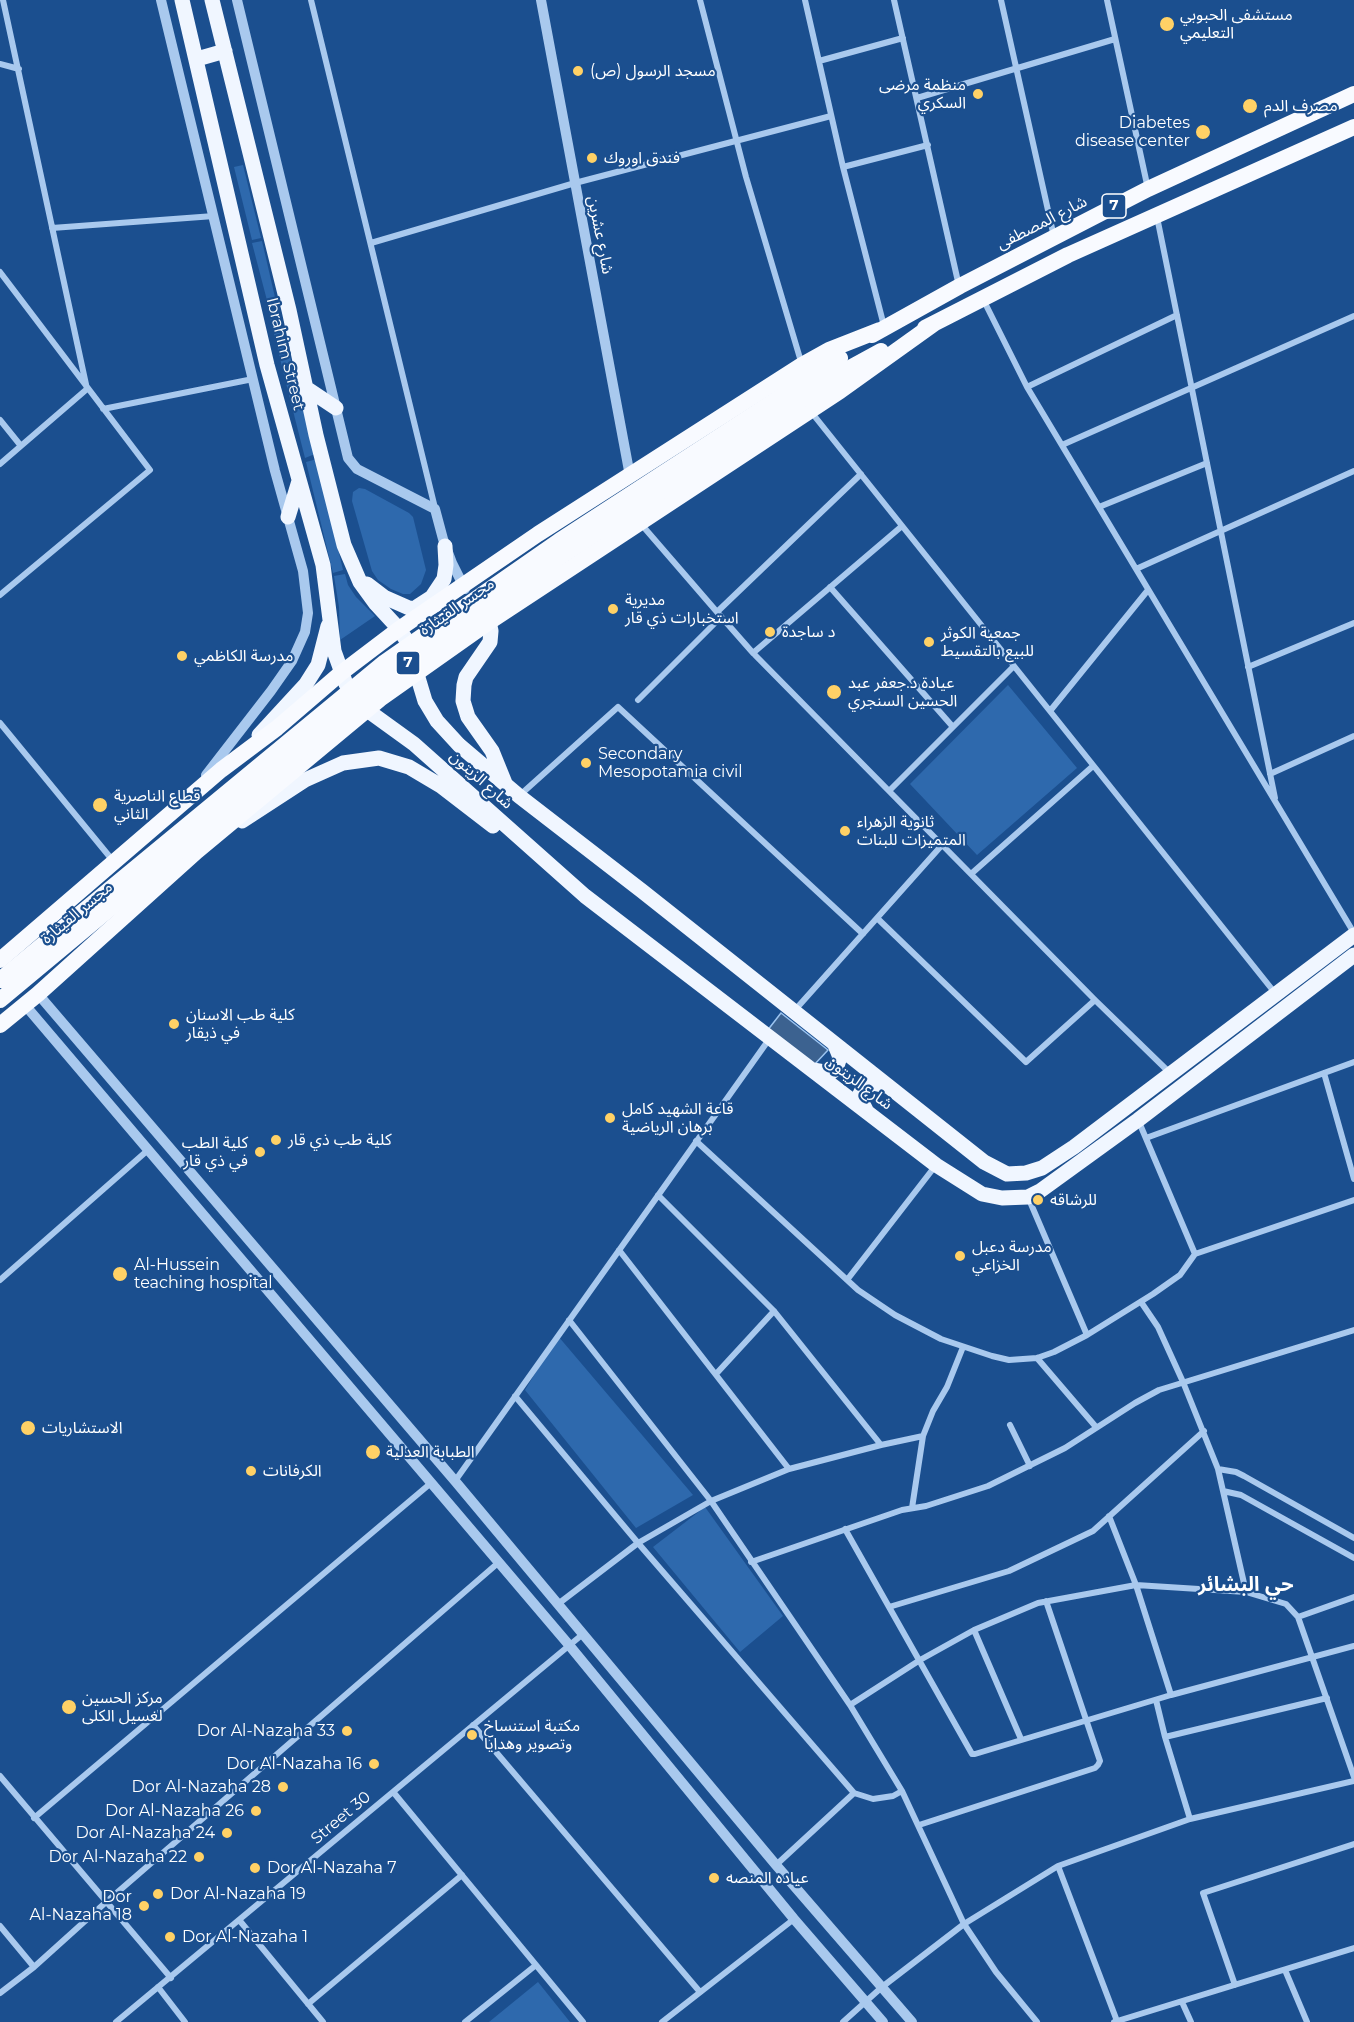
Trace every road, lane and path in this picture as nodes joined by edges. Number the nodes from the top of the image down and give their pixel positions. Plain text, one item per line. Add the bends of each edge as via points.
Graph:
1 (3, 0) edge
2 (161, 0) edge
3 (182, 0) edge
4 (212, 0) edge
5 (237, 0) edge
6 (311, 0) edge
7 (541, 0) edge
8 (700, 0) edge
9 (805, 0) edge
10 (894, 0) edge
11 (1001, 0) edge
12 (1107, 0) edge
13 (903, 38) junction
14 (1115, 39) junction
15 (225, 51) junction
16 (197, 59) junction
17 (819, 61) junction
18 (0, 64) edge
19 (1016, 67) junction
20 (18, 69) junction
21 (1354, 94) edge
22 (917, 98) junction
23 (831, 116) junction
24 (1354, 127) edge
25 (737, 140) junction
26 (928, 145) junction
27 (843, 167) junction
28 (575, 183) junction
29 (1148, 189) junction
30 (1156, 214) junction
31 (214, 216) junction
32 (52, 228) junction
33 (1054, 237) junction
34 (370, 243) junction
35 (0, 272) edge
36 (960, 286) junction
37 (982, 298) junction
38 (1177, 315) junction
39 (1354, 316) edge
40 (935, 322) junction
41 (882, 328) junction
42 (844, 364) junction
43 (802, 365) junction
44 (253, 379) junction
45 (1027, 387) junction
46 (306, 388) junction
47 (1192, 388) junction
48 (87, 389) junction
49 (336, 408) junction
50 (103, 409) junction
51 (809, 410) junction
52 (0, 420) edge
53 (21, 446) junction
54 (1062, 446) junction
55 (1207, 463) junction
56 (0, 464) edge
57 (1354, 471) edge
58 (861, 474) junction
59 (630, 476) junction
60 (300, 481) junction
61 (1099, 507) junction
62 (435, 509) junction
63 (288, 517) junction
64 (640, 522) junction
65 (902, 526) junction
66 (1220, 530) junction
67 (445, 546) junction
68 (1136, 569) junction
69 (357, 575) junction
70 (463, 586) junction
71 (830, 587) junction
72 (1148, 590) junction
73 (0, 596) edge
74 (435, 605) junction
75 (409, 608) junction
76 (719, 614) junction
77 (329, 621) junction
78 (489, 622) junction
79 (1354, 623) edge
80 (399, 629) junction
81 (753, 653) junction
82 (1014, 666) junction
83 (1248, 667) junction
84 (418, 672) junction
85 (341, 673) junction
86 (638, 700) dead end
87 (367, 710) junction
88 (1050, 711) junction
89 (0, 723) edge
90 (953, 727) junction
91 (277, 728) junction
92 (1354, 736) edge
93 (242, 753) junction
94 (304, 761) junction
95 (1093, 766) junction
96 (1270, 774) junction
97 (506, 785) junction
98 (889, 791) junction
99 (519, 796) junction
100 (1276, 805) junction
101 (180, 806) junction
102 (942, 845) junction
103 (197, 851) junction
104 (115, 862) junction
105 (971, 874) junction
106 (585, 896) junction
107 (877, 918) junction
108 (863, 934) junction
109 (1354, 934) edge
110 (1354, 955) edge
111 (0, 960) edge
112 (0, 980) edge
113 (1275, 994) junction
114 (32, 999) junction
115 (0, 1000) edge
116 (1095, 1000) junction
117 (794, 1011) junction
118 (0, 1024) edge
119 (770, 1037) junction
120 (834, 1044) junction
121 (1354, 1062) edge
122 (813, 1070) junction
123 (1324, 1073) junction
124 (1170, 1074) junction
125 (886, 1086) junction
126 (866, 1110) junction
127 (1138, 1120) junction
128 (1146, 1138) junction
129 (696, 1141) junction
130 (148, 1150) junction
131 (936, 1165) junction
132 (1354, 1179) edge
133 (658, 1195) junction
134 (1028, 1197) junction
135 (1354, 1200) edge
136 (619, 1250) junction
137 (1195, 1254) junction
138 (0, 1280) edge
139 (847, 1280) junction
140 (1141, 1302) junction
141 (774, 1311) junction
142 (569, 1320) junction
143 (1354, 1330) edge
144 (1087, 1335) junction
145 (963, 1347) junction
146 (1037, 1358) junction
147 (716, 1374) junction
148 (1183, 1382) junction
149 (515, 1396) junction
150 (1010, 1425) dead end
151 (1096, 1427) junction
152 (1204, 1431) junction
153 (922, 1436) junction
154 (880, 1445) junction
155 (1030, 1466) junction
156 (789, 1469) junction
157 (1218, 1469) junction
158 (455, 1481) junction
159 (431, 1483) junction
160 (1223, 1491) junction
161 (711, 1501) junction
162 (912, 1508) junction
163 (1109, 1516) junction
164 (845, 1529) junction
165 (1354, 1538) edge
166 (638, 1543) junction
167 (1354, 1557) edge
168 (751, 1562) junction
169 (498, 1563) junction
170 (1136, 1585) junction
171 (1246, 1592) junction
172 (1354, 1597) edge
173 (1046, 1601) junction
174 (558, 1604) junction
175 (889, 1607) junction
176 (1298, 1617) junction
177 (975, 1630) junction
178 (583, 1634) junction
179 (569, 1645) junction
180 (1354, 1647) edge
181 (1313, 1658) junction
182 (920, 1660) junction
183 (1171, 1695) junction
184 (1327, 1698) junction
185 (1156, 1700) junction
186 (850, 1705) junction
187 (1086, 1720) junction
188 (473, 1725) junction
189 (1165, 1737) junction
190 (1021, 1739) junction
191 (0, 1776) edge
192 (1354, 1779) edge
193 (902, 1791) junction
194 (394, 1793) junction
195 (854, 1793) junction
196 (34, 1818) junction
197 (1190, 1819) junction
198 (919, 1825) junction
199 (1354, 1844) edge
200 (776, 1865) junction
201 (1058, 1866) junction
202 (462, 1875) junction
203 (105, 1903) junction
204 (794, 1919) junction
205 (240, 1921) junction
206 (964, 1924) junction
207 (0, 1926) edge
208 (1354, 1948) edge
209 (536, 1965) junction
210 (34, 1967) junction
211 (1285, 1970) junction
212 (171, 1978) junction
213 (1235, 1985) junction
214 (158, 1987) junction
215 (882, 1987) junction
216 (700, 1992) junction
217 (0, 1993) edge
218 (866, 2002) junction
219 (1182, 2002) junction
220 (308, 2004) junction
221 (116, 2022) edge
222 (185, 2022) edge
223 (322, 2022) edge
224 (465, 2022) edge
225 (583, 2022) edge
226 (662, 2022) edge
227 (843, 2022) edge
228 (883, 2022) edge
229 (912, 2022) edge
230 (1037, 2022) edge
231 (1116, 2022) edge
232 (1191, 2022) edge
233 (1307, 2022) edge

1 - 20 street
2 - 31 street
3 - 16 main road, Ibrahim Street
4 - 15 main road, Ibrahim Street
5 - 49 street
6 - 34 street
7 - 28 street, شارع عشرين
8 - 25 street
9 - 17 street
10 - 13 street
11 - 19 street
12 - 14 street
13 - 17 street
13 - 22 street
14 - 19 street
14 - 29 street
15 - 16 main road
15 - 46 main road, Ibrahim Street
16 - 60 main road, Ibrahim Street via 267,365
17 - 23 street
18 - 20 street
19 - 22 street
19 - 33 street
20 - 32 street
21 - 29 highway, شارع المصطفى / 7
22 - 26 street
23 - 25 street
23 - 27 street
24 - 30 highway, 7
25 - 28 street
25 - 43 street
26 - 27 street
26 - 36 street
27 - 41 street
28 - 34 street
28 - 59 street, شارع عشرين
29 - 33 highway, شارع المصطفى / 7
30 - 37 highway, 7
30 - 38 street
31 - 32 street
31 - 44 street
32 - 48 street
33 - 36 highway, شارع المصطفى / 7
34 - 62 street
35 - 48 street
36 - 41 highway, شارع المصطفى / 7
37 - 40 highway, 7
37 - 45 street
38 - 45 street
38 - 47 street
39 - 47 street
40 - 42 highway, 7
40 - 51 highway
41 - 42 highway, 7
41 - 43 highway
42 - 112 highway, مجسر القيثارة / 7, bridge via 559,541 385,662
42 - 115 highway, مجسر القيثارة / 7, bridge via 393,673
43 - 59 highway
44 - 50 street
44 - 63 street
45 - 54 street
46 - 49 main road
46 - 69 main road, Ibrahim Street via 344,545
47 - 54 street
47 - 55 street
48 - 50 street
48 - 53 street
49 - 62 street via 348,458 357,470
50 - 73 street via 150,470
51 - 58 street
51 - 64 highway
52 - 53 street
53 - 56 street
54 - 61 street
55 - 61 street
55 - 66 street
57 - 66 street
58 - 65 street
58 - 76 street
59 - 70 highway
60 - 63 main road
60 - 77 main road, Ibrahim Street via 322,565
61 - 68 street
62 - 67 street
63 - 101 street via 303,571 308,613 305,632 292,661 271,691
64 - 76 street
64 - 78 highway
65 - 71 street
65 - 82 street
66 - 68 street
66 - 83 street
67 - 70 street
67 - 75 main road via 444,579 438,590 425,603
68 - 72 street
69 - 75 main road via 384,597
69 - 80 main road, Ibrahim Street via 375,604
70 - 74 highway
70 - 78 street
71 - 81 street
71 - 90 street
72 - 88 street
72 - 100 street
74 - 75 main road
74 - 80 highway
76 - 81 street
76 - 86 street
77 - 85 main road, Ibrahim Street
77 - 93 main road via 318,665 306,684
78 - 84 highway
78 - 97 main road via 490,642 466,677 463,702 468,717 492,751
79 - 83 street
80 - 84 main road, Ibrahim Street
80 - 85 highway
81 - 98 street
82 - 88 street
82 - 90 street
83 - 96 street
84 - 87 highway
84 - 97 main road, شارع الزيتون via 425,701 437,721
85 - 87 main road, Ibrahim Street
85 - 91 highway
87 - 94 highway
87 - 106 main road, شارع الزيتون via 414,744
88 - 95 street
89 - 104 street
90 - 98 street
91 - 93 highway
91 - 94 highway via 292,725 303,734 310,747
92 - 96 street
93 - 101 highway
94 - 103 highway
95 - 105 street
95 - 113 street
96 - 100 street
97 - 99 main road, شارع الزيتون
98 - 102 street
99 - 108 street via 618,707
99 - 117 main road, شارع الزيتون
100 - 109 street
101 - 104 highway
102 - 105 street
102 - 107 street
103 - 106 main road via 305,780 343,763 379,758 410,767 441,786
103 - 114 highway
104 - 111 highway
105 - 116 street
106 - 119 main road, شارع الزيتون
107 - 108 street
107 - 116 street via 1026,1062
108 - 117 street
109 - 113 main road, شارع الزيتون
110 - 127 main road
113 - 124 main road, شارع الزيتون
114 - 118 highway
114 - 130 street
114 - 158 street
116 - 124 street
117 - 120 main road, شارع الزيتون
119 - 122 main road, شارع الزيتون
119 - 129 street
120 - 122 main road via 840,1057 836,1069 830,1073
120 - 125 main road, شارع الزيتون
121 - 123 street
122 - 126 main road, شارع الزيتون
123 - 128 street
123 - 132 street
124 - 125 main road, شارع الزيتون via 1042,1168 1007,1174 984,1162
125 - 126 main road via 873,1083 862,1090 859,1096
126 - 131 main road, شارع الزيتون
127 - 128 street
127 - 134 main road
128 - 137 street
129 - 133 street
129 - 139 street
130 - 138 street
130 - 159 street
131 - 134 main road, شارع الزيتون via 982,1194
131 - 139 street
133 - 136 street
133 - 141 street
134 - 144 street
135 - 137 street
136 - 142 street
136 - 147 street
137 - 140 street via 1179,1275
139 - 145 street via 895,1315
140 - 144 street
140 - 148 street via 1158,1327
141 - 147 street
141 - 154 street
142 - 149 street
142 - 161 street
143 - 148 street
144 - 146 street
145 - 146 street via 1010,1360
145 - 153 street
146 - 151 street
147 - 156 street
148 - 151 street via 1159,1390
148 - 152 street
149 - 158 street
149 - 166 street
150 - 155 street
151 - 155 street
152 - 157 street
152 - 163 street
153 - 154 street
153 - 162 street
154 - 156 street
155 - 162 street via 988,1486
156 - 161 street
157 - 160 street
157 - 165 street via 1244,1476
158 - 174 street
159 - 169 street
159 - 196 street
160 - 167 street via 1241,1495
160 - 171 street
161 - 166 street
161 - 168 street
162 - 164 street
163 - 170 street
163 - 175 street via 1093,1531 1009,1571
164 - 168 street
164 - 175 street
166 - 174 street
166 - 195 street
168 - 186 street
169 - 179 street
169 - 203 street
170 - 171 street
170 - 173 street
170 - 183 street
171 - 176 street via 1286,1604
172 - 176 street
173 - 177 street
173 - 187 street
174 - 178 street
175 - 182 street
176 - 181 street
177 - 182 street
177 - 190 street
178 - 179 street, Street 30
178 - 200 street
179 - 188 street, Street 30
179 - 204 street
180 - 181 street
181 - 183 street
181 - 184 street
182 - 186 street
182 - 190 street via 972,1754
183 - 185 street
184 - 189 street
184 - 192 street
185 - 187 street
185 - 189 street
186 - 193 street
187 - 190 street
187 - 198 street via 1100,1761 1095,1768
188 - 194 street, Street 30
188 - 216 street
189 - 197 street
191 - 196 street
192 - 197 street
193 - 195 street via 873,1799
193 - 198 street
194 - 202 street
194 - 205 street, Street 30
195 - 200 street
196 - 203 street
197 - 201 street
198 - 206 street
199 - 213 street via 1203,1893
200 - 215 street
201 - 206 street
201 - 231 street
202 - 209 street
202 - 220 street
203 - 210 street
203 - 212 street
204 - 216 street
204 - 218 street
205 - 212 street, Street 30
205 - 220 street
206 - 215 street
206 - 230 street via 996,1972
207 - 210 street
208 - 211 street
209 - 224 street
209 - 225 street
210 - 217 street
211 - 213 street
211 - 233 street
212 - 214 street, Street 30
213 - 219 street
214 - 221 street, Street 30
214 - 222 street
215 - 218 street
215 - 229 street
216 - 226 street
218 - 227 street
218 - 228 street
219 - 231 street
219 - 232 street
220 - 223 street

